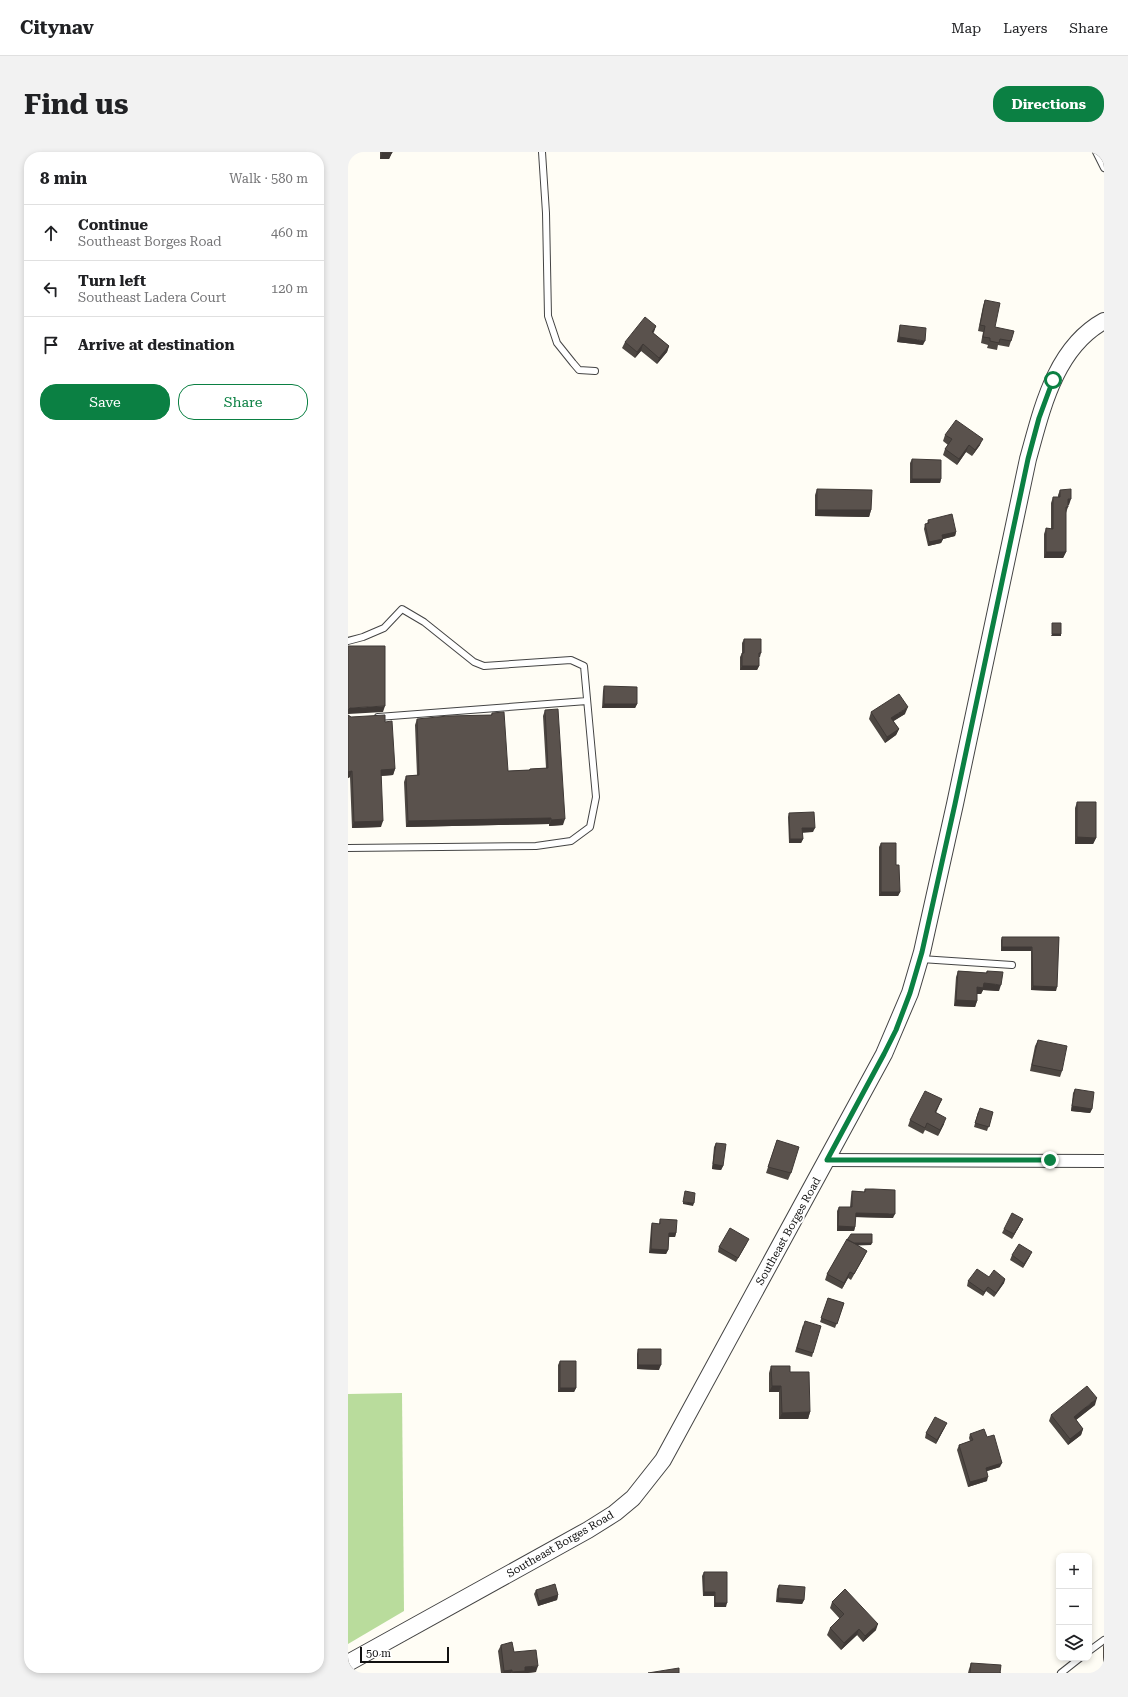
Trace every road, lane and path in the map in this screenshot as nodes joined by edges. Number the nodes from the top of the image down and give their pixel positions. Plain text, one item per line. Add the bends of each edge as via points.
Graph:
1 (542, 152) edge
2 (1096, 152) edge
3 (1104, 168) edge
4 (1104, 321) edge
5 (595, 371) dead end
6 (348, 640) edge
7 (587, 701) junction
8 (371, 717) edge
9 (348, 848) edge
10 (920, 959) junction
11 (1012, 965) dead end
12 (827, 1160) junction
13 (1104, 1161) edge
14 (1104, 1640) edge
15 (1092, 1649) edge
16 (1076, 1661) edge
17 (348, 1663) edge
18 (1061, 1673) edge

1 - 5 lane via 548,316 557,343 572,363 579,370
2 - 3 lane
4 - 10 street, Southeast Borges Road via 1068,354 1048,392 1039,418
6 - 7 lane via 384,628 402,609 424,622 474,662 484,666 571,660 584,666
7 - 8 lane
7 - 9 lane via 596,797 590,827 571,841 536,846
10 - 11 lane
10 - 12 street, Southeast Borges Road via 910,993 890,1042
12 - 13 street
12 - 17 street, Southeast Borges Road via 663,1460 638,1493 615,1513 588,1530
14 - 15 lane
16 - 18 lane

